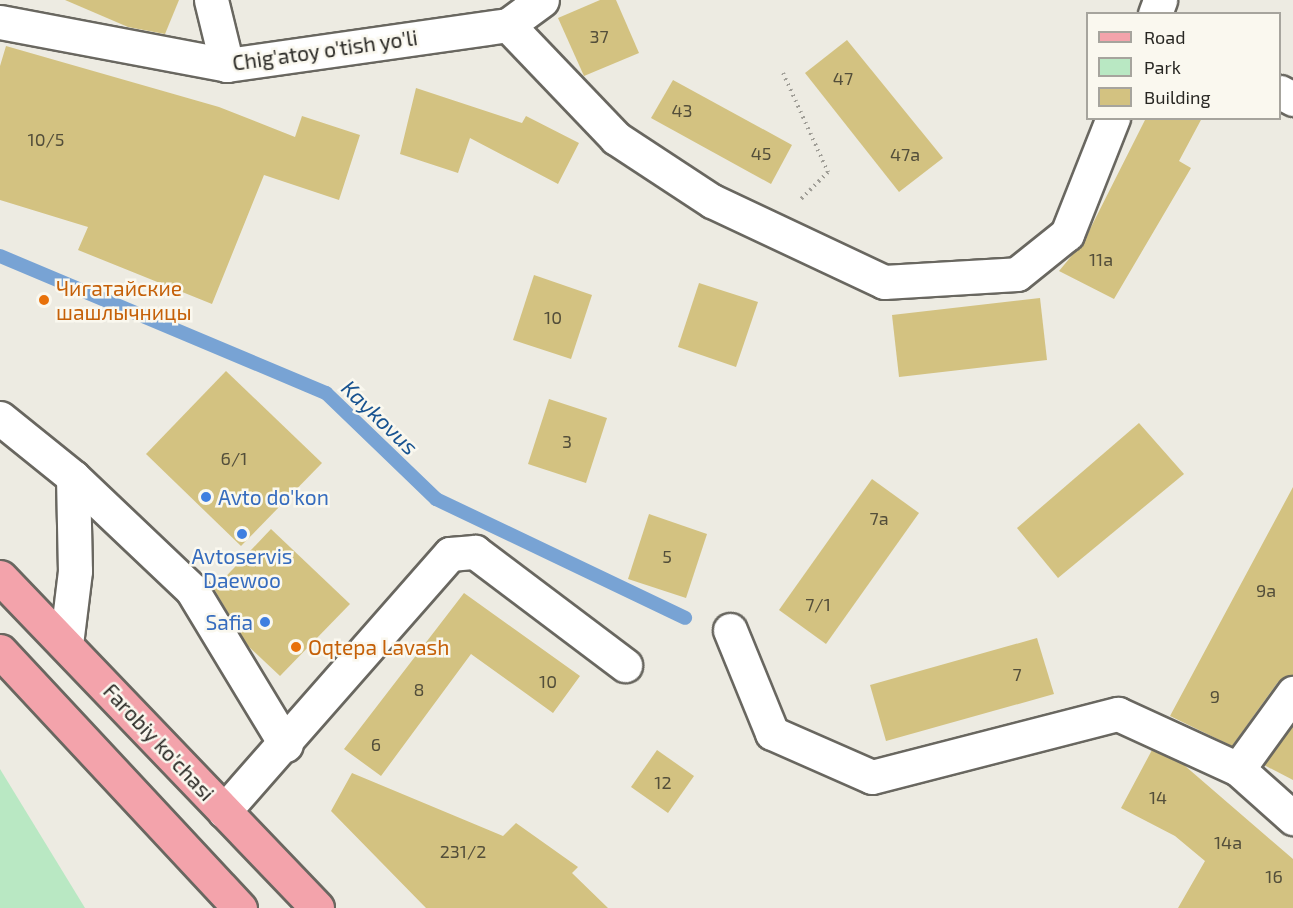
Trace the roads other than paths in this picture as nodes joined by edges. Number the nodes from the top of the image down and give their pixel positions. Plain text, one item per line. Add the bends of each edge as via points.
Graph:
1 (210, 0) edge
2 (542, 0) edge
3 (0, 22) edge
4 (508, 25) junction
5 (227, 65) junction
6 (1112, 120) edge
7 (0, 418) edge
8 (73, 477) junction
9 (0, 577) edge
10 (730, 630) dead end
11 (66, 644) junction
12 (0, 651) edge
13 (625, 665) dead end
14 (1293, 693) edge
15 (286, 745) junction
16 (1238, 769) junction
17 (224, 811) junction
18 (1293, 818) edge
19 (311, 904) edge
20 (240, 908) edge

1 - 5 street
2 - 4 street
3 - 5 street, Chig'atoy o'tish yo'li
4 - 5 street, Chig'atoy o'tish yo'li
4 - 6 street via 616,138 712,201 884,282 1017,274 1067,234
7 - 8 street
8 - 11 street via 75,570
8 - 15 street via 192,590
9 - 11 main road, Farobiy ko'chasi
10 - 16 street via 772,733 872,777 1119,714
11 - 17 main road, Farobiy ko'chasi
12 - 20 main road
13 - 15 street via 475,552 450,554
14 - 16 street
15 - 17 street
16 - 18 street
17 - 19 main road, Farobiy ko'chasi

